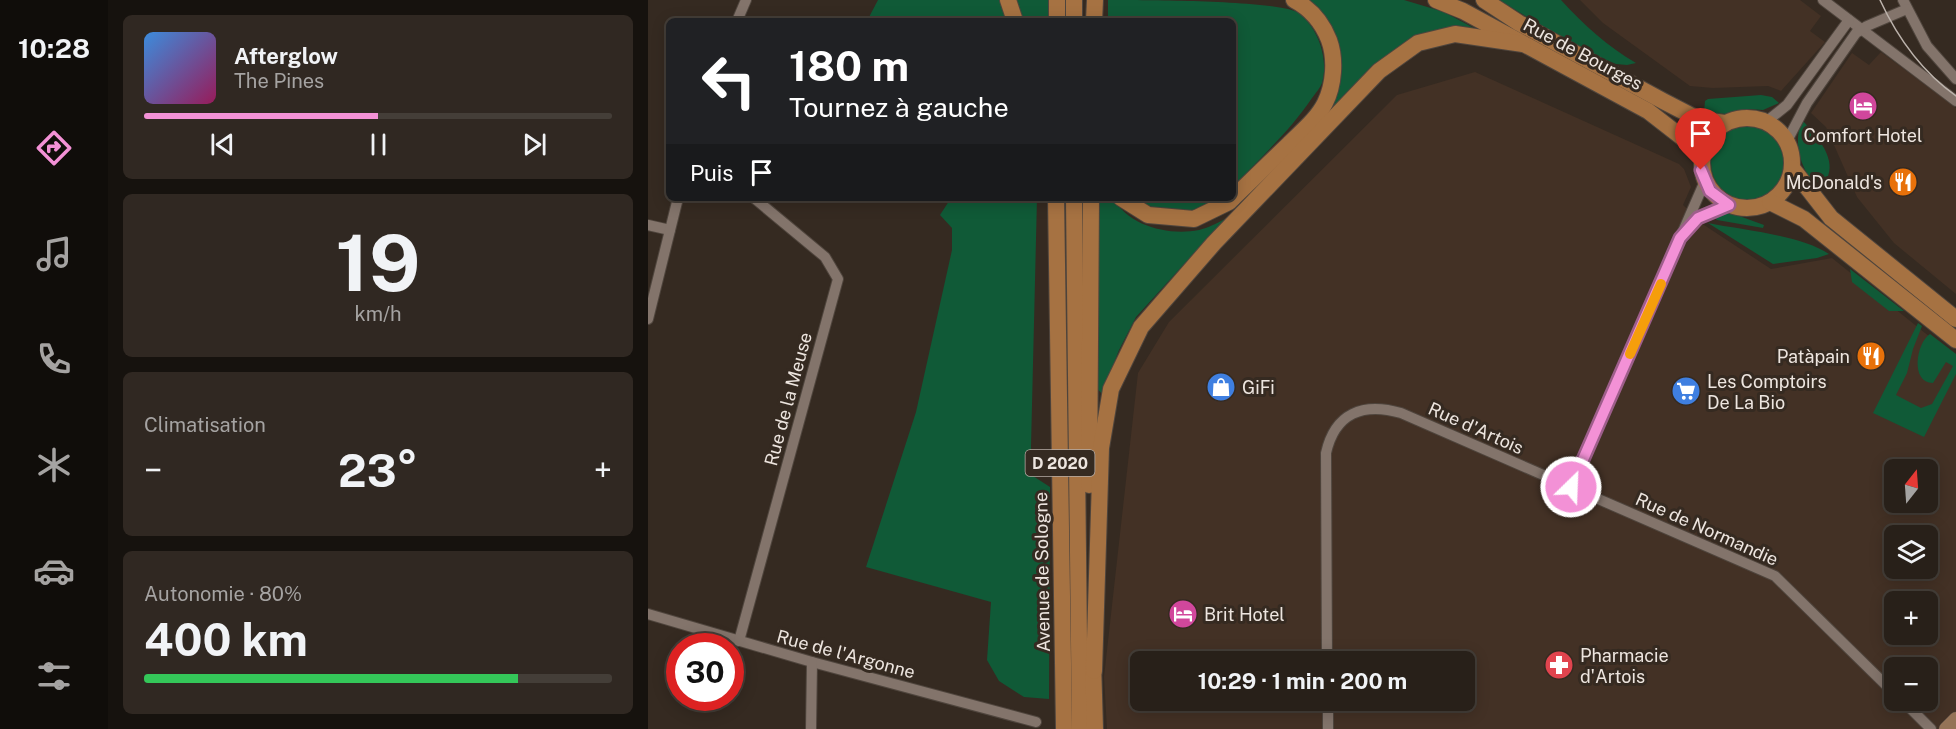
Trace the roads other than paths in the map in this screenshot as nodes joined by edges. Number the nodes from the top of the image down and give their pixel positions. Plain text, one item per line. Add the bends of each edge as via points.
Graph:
1 (746, 0) edge
2 (1008, 0) edge
3 (1057, 0) edge
4 (1074, 0) edge
5 (1294, 0) edge
6 (1436, 0) edge
7 (1484, 0) edge
8 (1823, 0) edge
9 (1905, 4) edge
10 (737, 18) edge
11 (1015, 18) edge
12 (1057, 18) edge
13 (1074, 18) edge
14 (1849, 20) junction
15 (1861, 30) junction
16 (1523, 44) junction
17 (1956, 80) edge
18 (1956, 101) edge
19 (1766, 122) junction
20 (1724, 123) junction
21 (1787, 141) junction
22 (1701, 158) junction
23 (1792, 168) junction
24 (1705, 181) junction
25 (1236, 195) edge
26 (677, 201) edge
27 (758, 201) edge
28 (1055, 201) edge
29 (1074, 201) edge
30 (1091, 201) edge
31 (1126, 201) edge
32 (1230, 201) edge
33 (1770, 202) junction
34 (1729, 205) junction
35 (648, 225) edge
36 (670, 230) junction
37 (1680, 238) junction
38 (648, 319) edge
39 (1956, 319) edge
40 (1956, 340) edge
41 (1571, 487) junction
42 (648, 614) edge
43 (712, 633) edge
44 (741, 633) edge
45 (744, 643) edge
46 (1328, 651) edge
47 (812, 663) junction
48 (1094, 671) junction
49 (1884, 683) edge
50 (1328, 711) edge
51 (1913, 711) edge
52 (1956, 719) edge
53 (1036, 722) dead end
54 (812, 729) edge
55 (1064, 729) edge
56 (1080, 729) edge
57 (1095, 729) edge
58 (1328, 729) edge
59 (1931, 729) edge
60 (1946, 729) edge

1 - 10 street
2 - 11 main road
3 - 12 main road
4 - 13 main road
5 - 25 main road via 1316,16 1324,29 1333,58 1330,89 1326,102 1309,124
6 - 16 main road, Rue de Bourges
7 - 20 main road, Rue de Bourges via 1519,23 1698,119
8 - 14 street
9 - 15 street
9 - 17 street via 1928,46
14 - 15 street
14 - 19 street via 1787,105
15 - 18 street
15 - 21 street via 1807,103
16 - 22 main road, Rue de Bourges via 1648,111
16 - 48 main road via 1455,34 1418,43 1379,71 1214,243 1141,327 1111,388 1101,448
19 - 20 main road via 1745,117
19 - 21 main road
20 - 22 main road via 1705,144
21 - 23 main road
22 - 24 main road
23 - 33 main road via 1785,188
23 - 39 main road via 1831,218
24 - 34 main road
24 - 37 street
26 - 36 street
27 - 44 street, Rue de la Meuse via 825,257 838,279
28 - 55 main road, Avenue de Sologne / D 2020
29 - 56 main road, Avenue de Sologne / D 2020
30 - 48 main road via 1089,454
31 - 32 main road via 1148,215 1194,219
33 - 34 main road via 1757,207
33 - 40 main road via 1804,219
34 - 37 street via 1698,218
35 - 36 street
36 - 38 street
37 - 41 street
41 - 46 street, Rue d'Artois via 1387,409 1358,411 1345,419 1336,426 1326,453
41 - 49 street, Rue de Normandie via 1775,576
42 - 43 street, Rue de l'Argonne
45 - 47 street, Rue de l'Argonne
47 - 53 street, Rue de l'Argonne
47 - 54 street
48 - 57 main road
50 - 58 street
51 - 59 street
52 - 60 street

